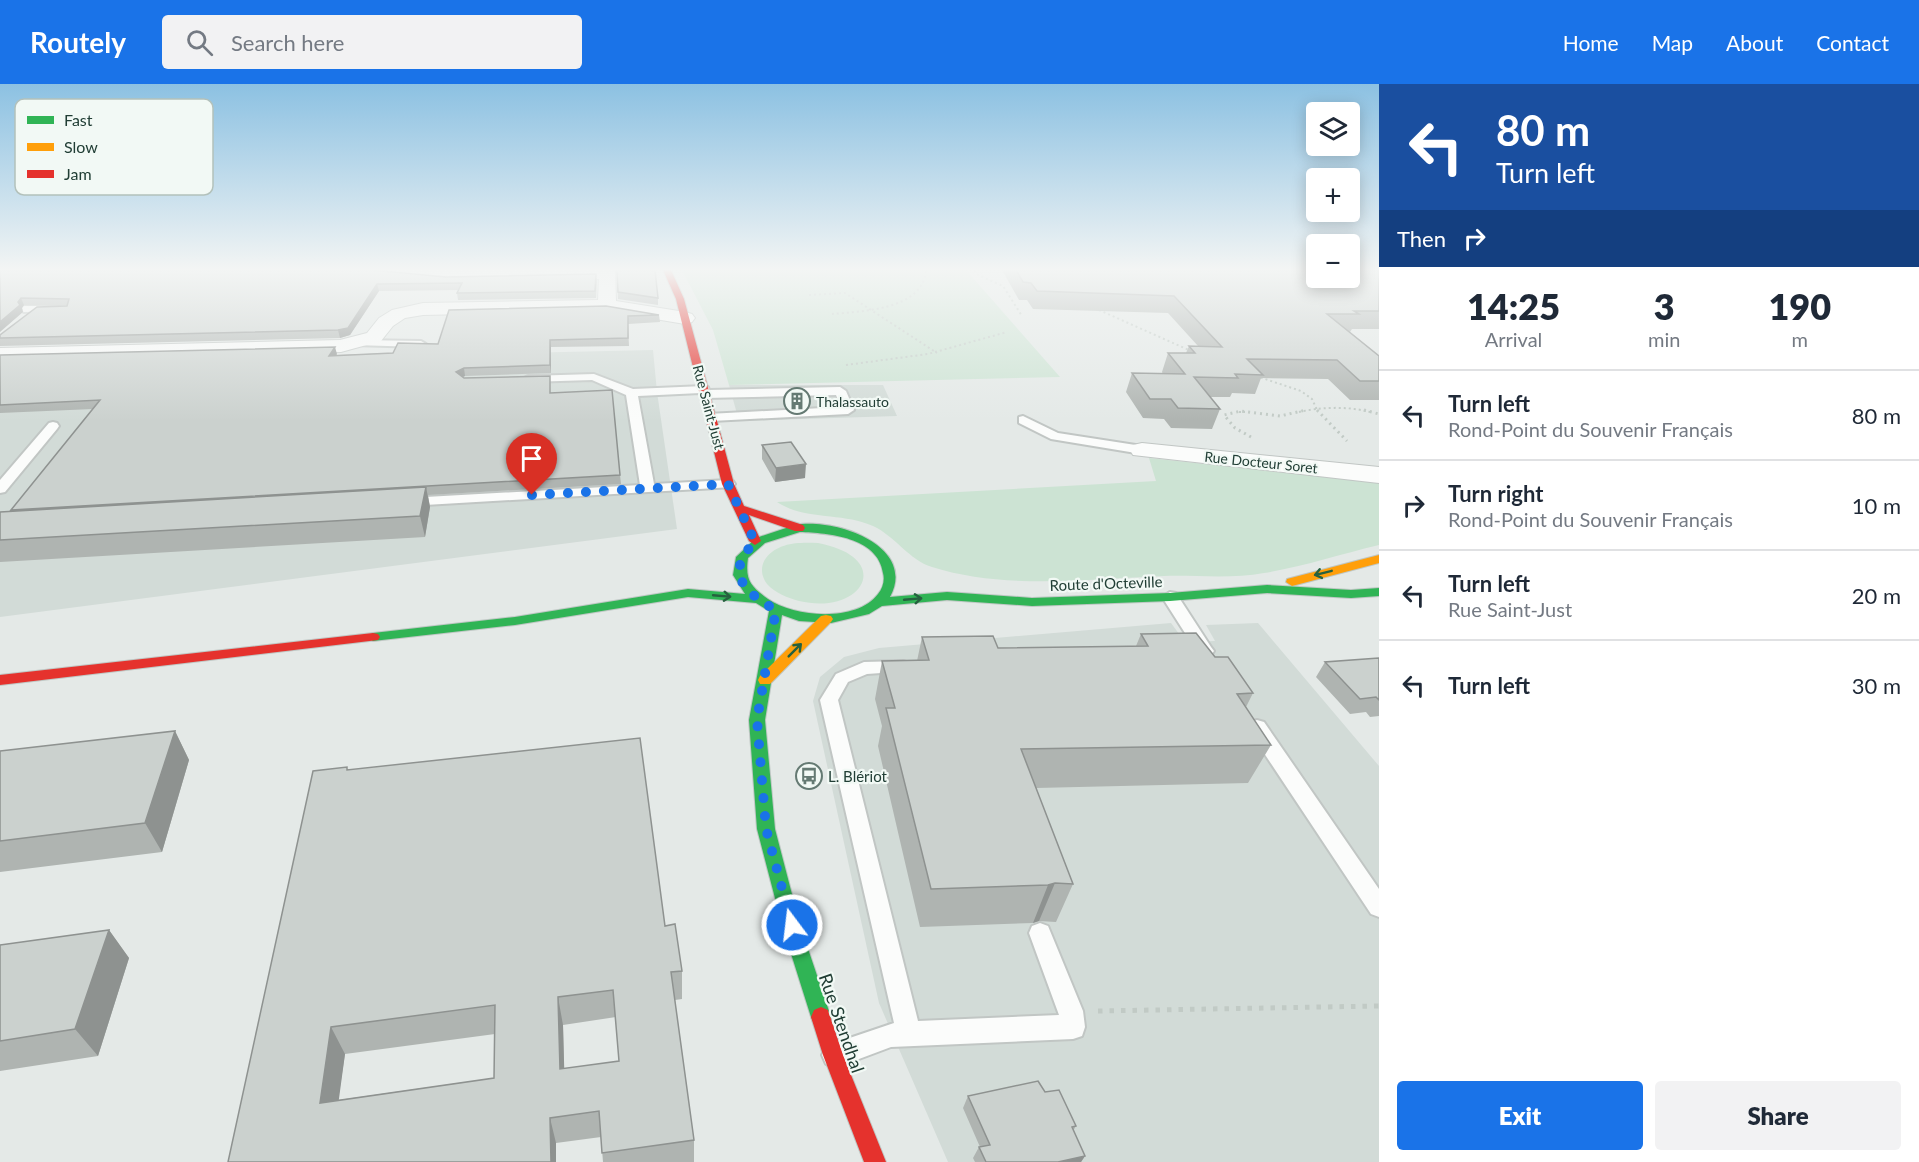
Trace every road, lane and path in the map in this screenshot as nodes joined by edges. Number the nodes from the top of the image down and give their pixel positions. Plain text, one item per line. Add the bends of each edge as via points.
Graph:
1 (390, 320) edge
2 (686, 320) edge
3 (887, 320) edge
4 (1123, 320) edge
5 (1008, 332) dead end
6 (358, 343) junction
7 (433, 344) edge
8 (1194, 352) edge
9 (0, 354) edge
10 (938, 354) junction
11 (846, 365) dead end
12 (1254, 375) edge
13 (512, 380) edge
14 (705, 392) junction
15 (632, 393) junction
16 (1315, 408) junction
17 (1379, 414) edge
18 (712, 417) junction
19 (1023, 420) dead end
20 (53, 426) dead end
21 (1251, 437) dead end
22 (1347, 441) dead end
23 (1142, 450) joint
24 (1379, 475) edge
25 (728, 484) junction
26 (0, 489) edge
27 (648, 489) junction
28 (389, 504) edge
29 (741, 509) junction
30 (799, 528) junction
31 (755, 542) junction
32 (1379, 559) edge
33 (888, 565) junction
34 (903, 573) dead end
35 (708, 582) dead end
36 (919, 582) dead end
37 (1267, 590) junction
38 (1379, 592) edge
39 (688, 593) junction
40 (946, 596) junction
41 (1170, 597) junction
42 (756, 599) junction
43 (880, 602) junction
44 (776, 610) junction
45 (826, 619) junction
46 (1190, 663) edge
47 (922, 667) edge
48 (0, 680) edge
49 (765, 680) junction
50 (1246, 711) edge
51 (1379, 907) edge
52 (1040, 933) dead end
53 (1379, 1006) edge
54 (1071, 1011) junction
55 (909, 1034) junction
56 (832, 1055) junction
57 (875, 1162) edge

1 - 6 street via 374,337
2 - 14 main road, Rue Saint-Just
3 - 10 path
4 - 8 path
5 - 10 path
6 - 7 lane
6 - 9 street
10 - 11 path
12 - 16 path via 1301,391 1312,399
13 - 15 lane via 594,377
14 - 15 lane
14 - 18 main road, Rue Saint-Just
14 - 18 lane via 840,391 848,410
15 - 27 lane
16 - 17 path via 1360,409
16 - 21 path via 1280,416 1241,411 1224,415 1235,428
16 - 22 path
18 - 25 main road, Rue Saint-Just
19 - 23 lane via 1055,436
20 - 26 lane
23 - 24 street, Rue Docteur Soret
25 - 27 lane
25 - 29 main road, Rue Saint-Just
27 - 28 lane
29 - 30 main road
29 - 31 main road, Rue Saint-Just
30 - 31 main road via 767,535
30 - 33 main road via 843,532 878,552
31 - 42 main road via 733,568
32 -> 37 main road, Route d'Octeville
33 - 34 main road
33 - 43 main road via 889,590
35 - 39 main road
36 - 40 main road, Route d'Octeville
37 - 38 main road, Route d'Octeville
37 - 41 main road, Route d'Octeville
39 -> 42 main road
39 - 48 main road via 515,621
40 - 41 main road, Route d'Octeville via 1032,602
43 -> 40 main road, Route d'Octeville
41 - 46 lane via 1213,662
42 - 44 main road
43 - 45 main road via 847,617
44 - 45 main road
44 - 49 main road, Rue Stendhal
49 -> 45 main road
47 - 55 lane via 864,668 842,678 829,700
49 - 56 main road, Rue Stendhal via 757,720 766,829
50 - 51 lane
52 - 54 lane
53 - 54 path
54 - 55 lane via 1073,1027
55 - 56 lane via 891,1035
56 - 57 main road, Rue Stendhal

